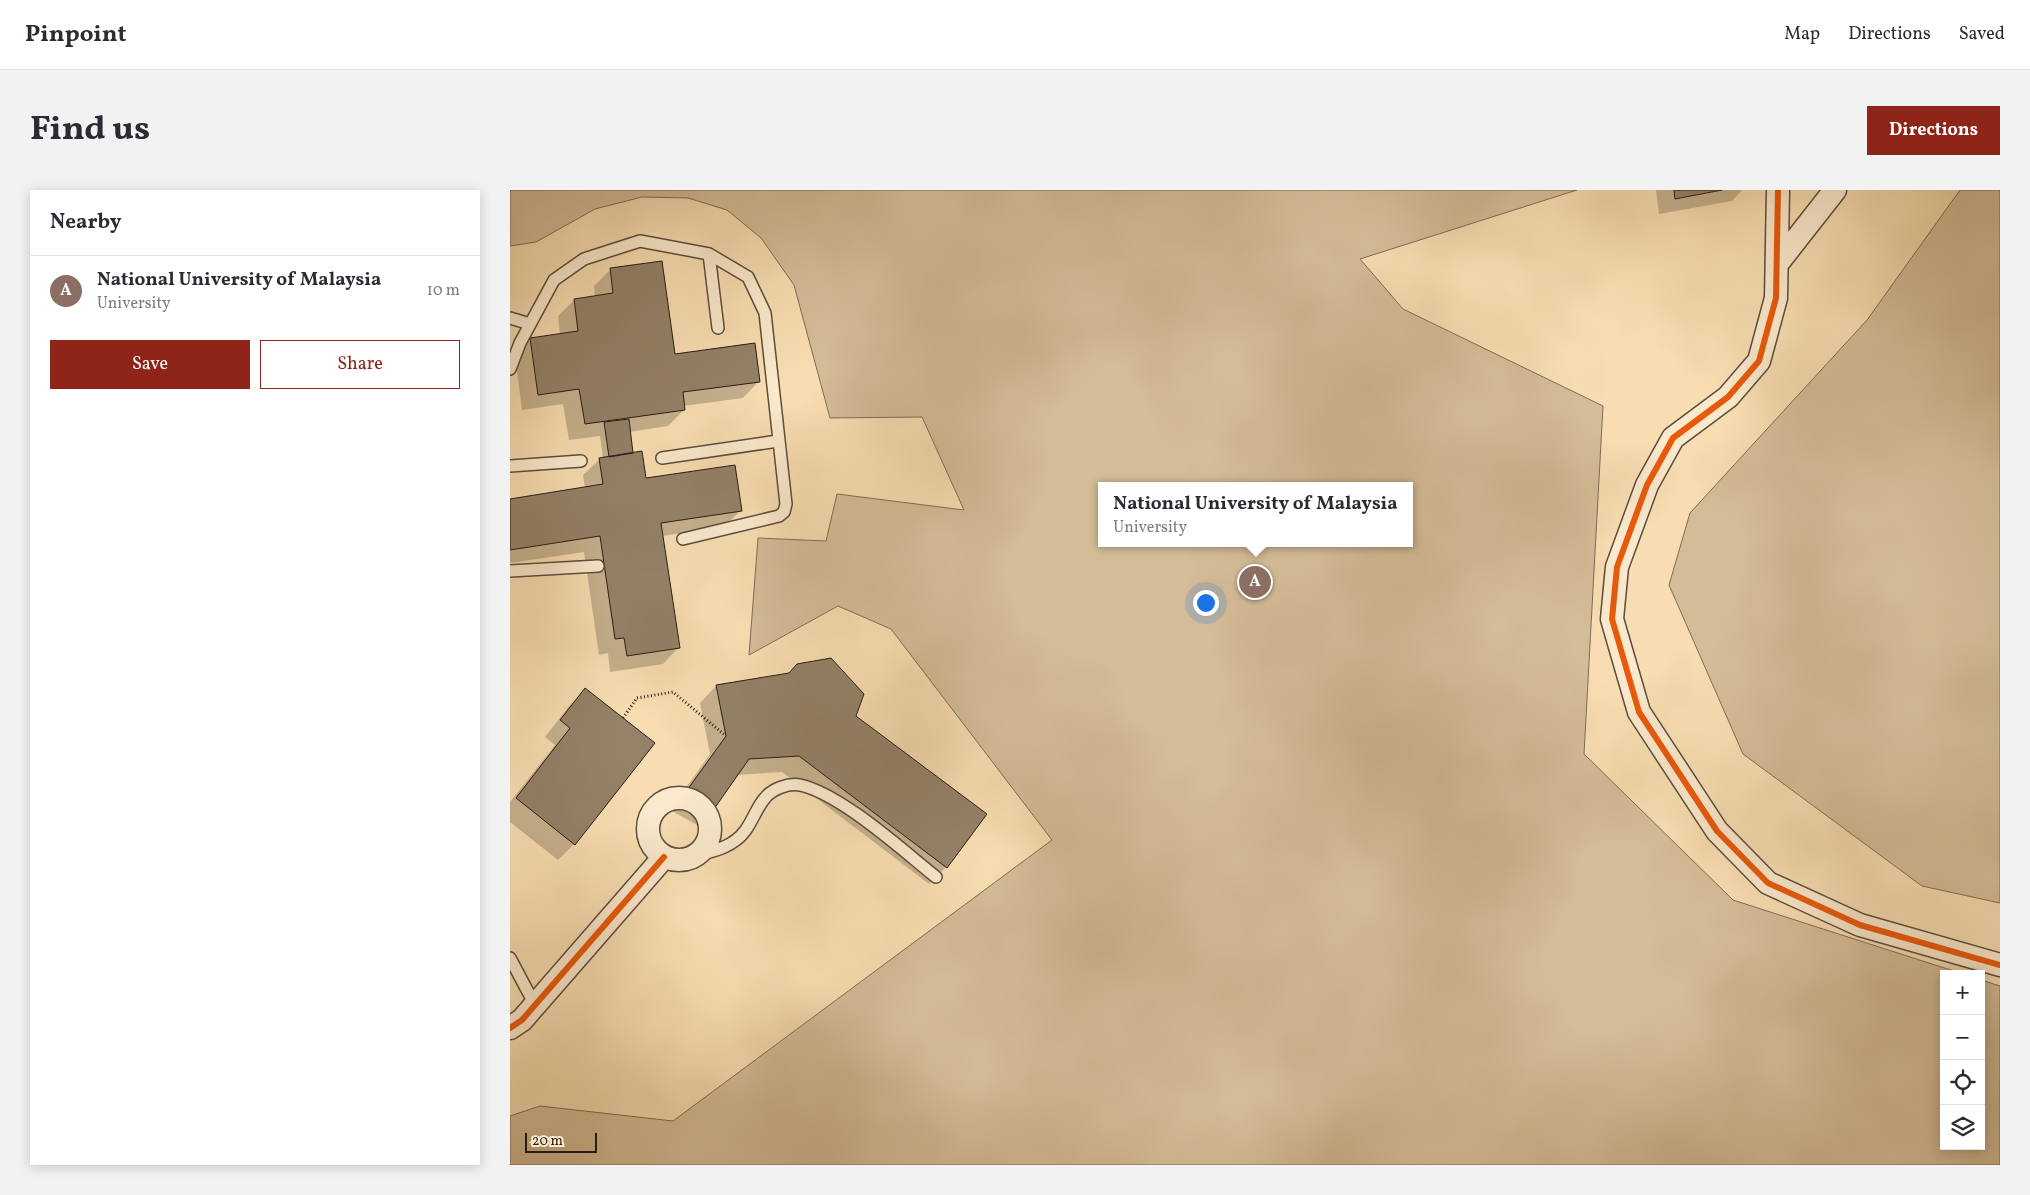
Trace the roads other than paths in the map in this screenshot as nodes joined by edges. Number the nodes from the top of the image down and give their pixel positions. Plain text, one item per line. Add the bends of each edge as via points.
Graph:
1 (1778, 190) edge
2 (1835, 190) edge
3 (709, 254) junction
4 (1777, 264) junction
5 (510, 318) edge
6 (530, 324) junction
7 (718, 328) dead end
8 (510, 369) edge
9 (778, 441) junction
10 (662, 458) dead end
11 (581, 461) dead end
12 (510, 466) edge
13 (683, 539) dead end
14 (598, 566) dead end
15 (510, 571) edge
16 (695, 856) junction
17 (664, 857) junction
18 (936, 877) dead end
19 (510, 958) edge
20 (2000, 965) edge
21 (535, 1005) junction
22 (510, 1028) edge

1 - 4 street
2 - 4 street
3 - 6 lane via 640,242 584,259 554,280
3 - 7 lane
3 - 9 lane via 748,277 764,314
4 - 20 street via 1776,298 1759,361 1728,397 1673,438 1648,485 1617,568 1612,619 1639,712 1717,831 1768,882 1860,925
5 - 6 lane
6 - 8 lane
9 - 10 lane
9 - 13 lane via 786,504 784,512 779,516
11 - 12 lane
14 - 15 lane
16 - 17 street via 685,860
16 - 17 street via 709,838 708,818 703,808 694,802 674,798 654,811 649,821 651,842
16 - 18 lane via 726,848 744,832 766,796 780,787 798,785 847,808
17 - 21 street
19 - 21 lane
21 - 22 street

